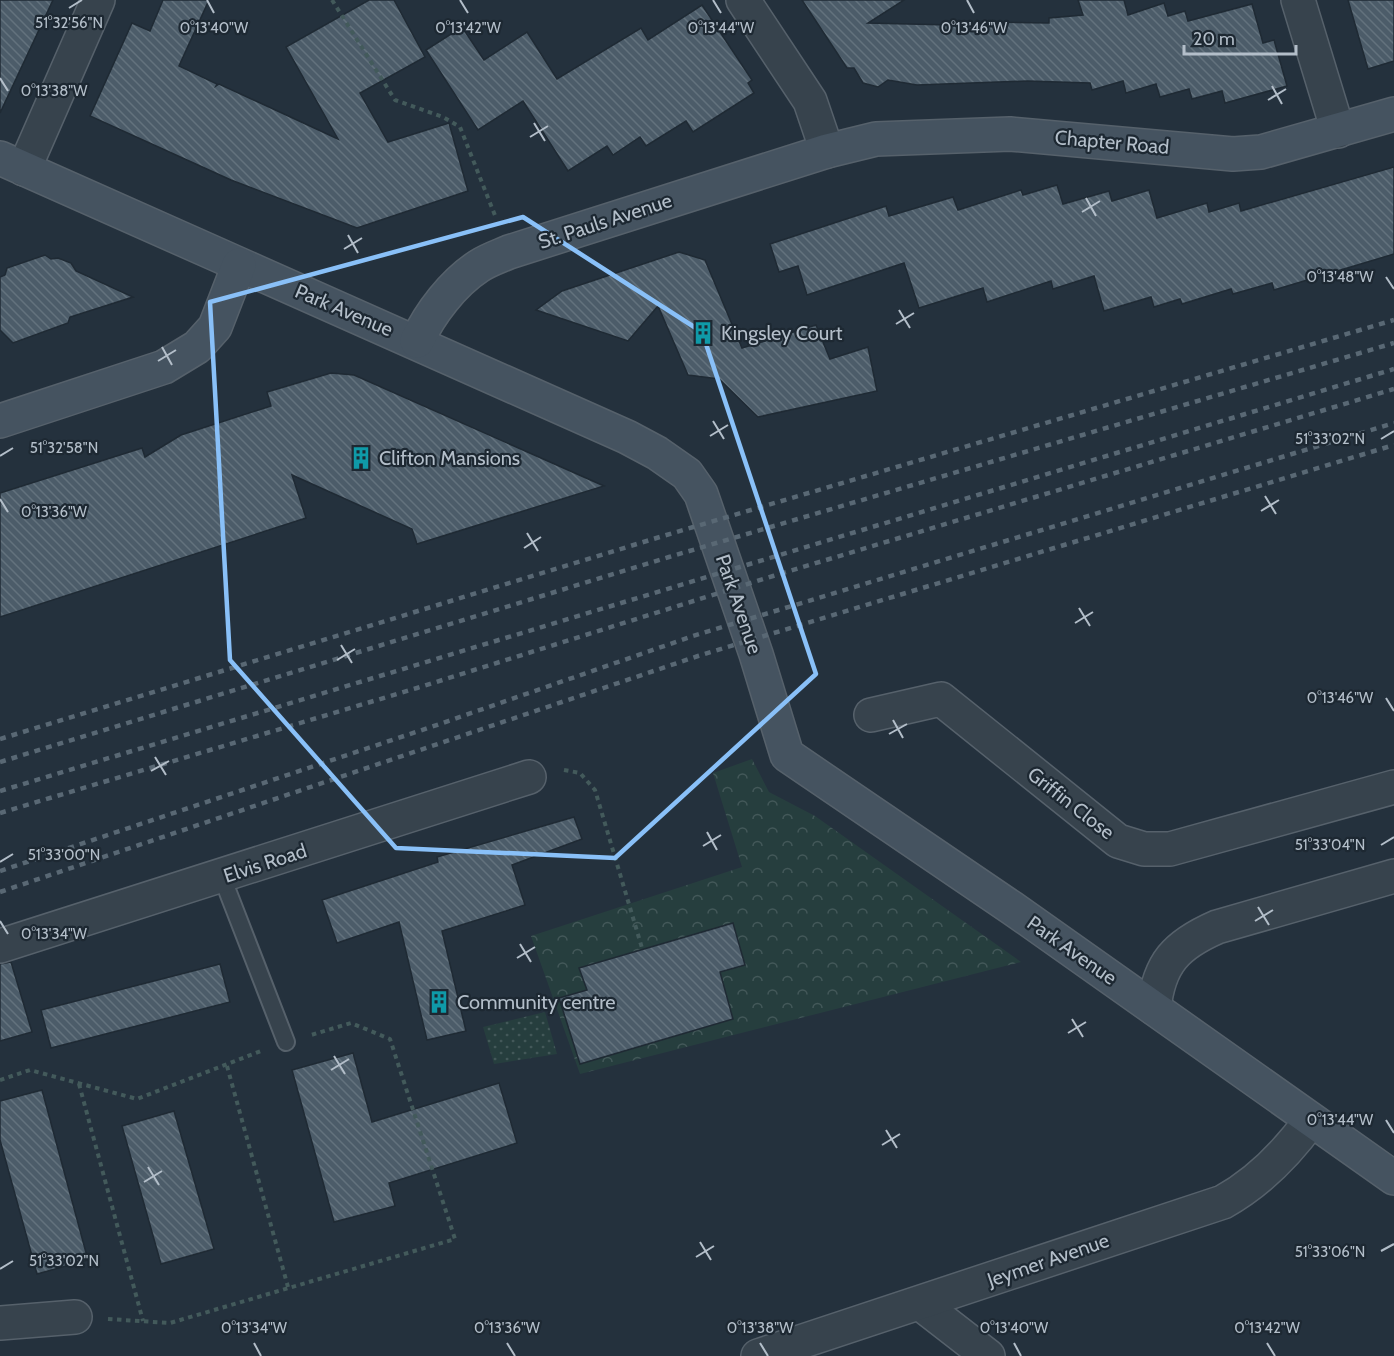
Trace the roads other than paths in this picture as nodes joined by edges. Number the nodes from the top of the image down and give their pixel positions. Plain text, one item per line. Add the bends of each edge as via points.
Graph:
1 (98, 0) edge
2 (743, 0) edge
3 (1298, 0) edge
4 (1394, 114) edge
5 (1338, 130) junction
6 (827, 151) junction
7 (12, 163) edge
8 (238, 265) junction
9 (417, 342) junction
10 (0, 421) edge
11 (872, 715) dead end
12 (529, 777) road end
13 (1394, 787) edge
14 (1394, 876) edge
15 (222, 877) junction
16 (0, 946) edge
17 (1154, 1008) junction
18 (286, 1042) road end
19 (1311, 1120) junction
20 (1394, 1178) edge
21 (921, 1304) junction
22 (75, 1317) road end
23 (0, 1323) edge
24 (758, 1356) edge
25 (988, 1356) edge

1 - 7 street
2 - 6 street via 810,100
3 - 5 street
4 - 5 street, Chapter Road
5 - 6 street, Chapter Road via 1261,152 1233,154 1010,134 876,139
6 - 9 street, St. Pauls Avenue via 509,252 479,266 452,290 426,321
7 - 8 street, Park Avenue
8 - 9 street, Park Avenue
8 - 10 street via 215,327 197,347 164,367
9 - 17 street, Park Avenue via 627,436 687,474 701,494 787,755
11 - 13 street, Griffin Close via 941,699 1118,841 1144,849 1170,849
12 - 15 street, Elvis Road
14 - 17 street via 1217,927 1195,937 1175,951 1162,972
15 - 16 street, Elvis Road
15 - 18 lane
17 - 19 street, Park Avenue
19 - 20 street, Park Avenue
19 - 21 street, Jeymer Avenue via 1250,1187 1223,1202
21 - 24 street, Jeymer Avenue
21 - 25 street
22 - 23 street

